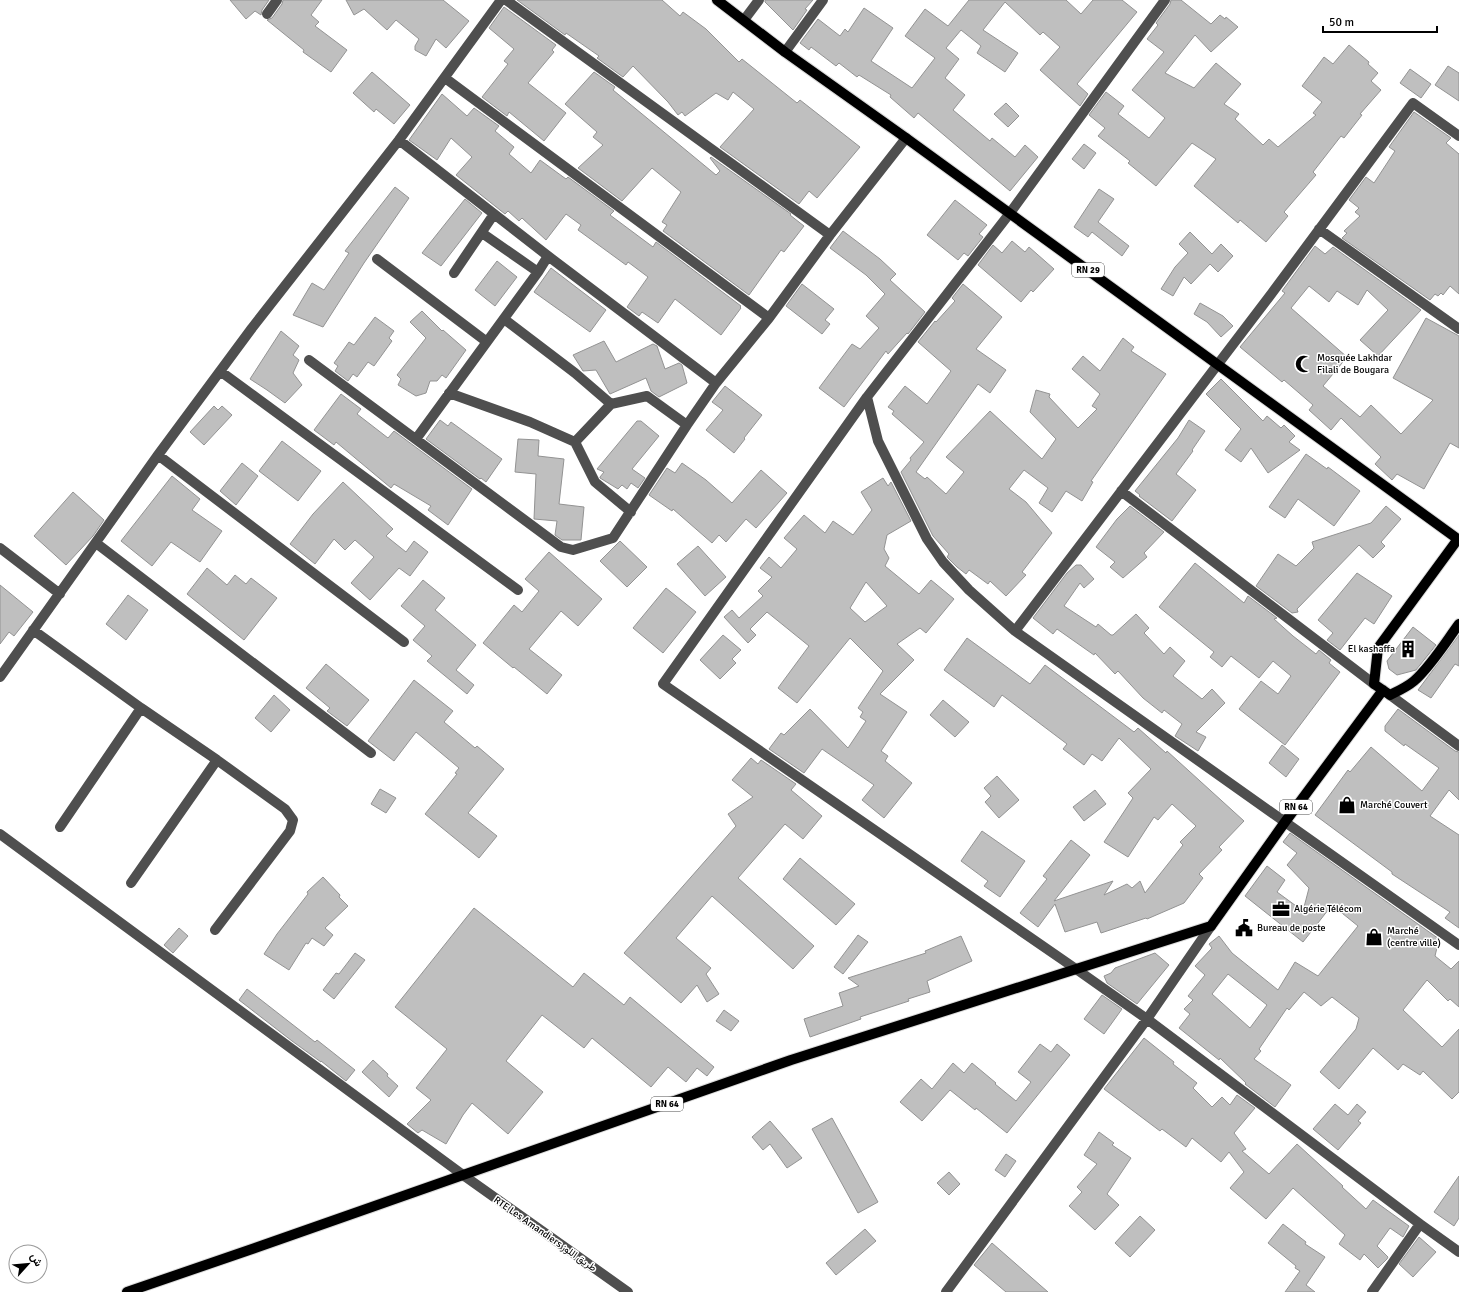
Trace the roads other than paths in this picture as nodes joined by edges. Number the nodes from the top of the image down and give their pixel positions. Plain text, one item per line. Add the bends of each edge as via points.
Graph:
1 (277, 0) edge
2 (501, 0) edge
3 (506, 0) edge
4 (717, 0) edge
5 (759, 0) edge
6 (823, 0) edge
7 (1165, 0) edge
8 (267, 14) dead end
9 (744, 20) junction
10 (785, 52) junction
11 (445, 78) junction
12 (1459, 136) edge
13 (906, 138) junction
14 (399, 140) junction
15 (1010, 213) junction
16 (494, 214) junction
17 (1319, 229) junction
18 (482, 233) junction
19 (830, 235) junction
20 (548, 256) junction
21 (376, 259) dead end
22 (538, 272) junction
23 (454, 273) dead end
24 (769, 318) junction
25 (504, 319) junction
26 (1459, 329) edge
27 (487, 342) junction
28 (309, 360) dead end
29 (1217, 364) junction
30 (220, 371) junction
31 (716, 383) junction
32 (449, 392) junction
33 (867, 397) junction
34 (610, 404) junction
35 (686, 425) junction
36 (416, 439) junction
37 (575, 442) junction
38 (158, 455) junction
39 (1121, 491) junction
40 (631, 512) junction
41 (1458, 540) edge
42 (96, 543) junction
43 (0, 548) edge
44 (518, 590) dead end
45 (60, 594) junction
46 (1459, 624) edge
47 (33, 630) junction
48 (1015, 631) junction
49 (404, 642) dead end
50 (0, 677) edge
51 (1374, 684) junction
52 (1386, 693) junction
53 (140, 708) junction
54 (1459, 746) edge
55 (372, 753) dead end
56 (217, 760) junction
57 (1285, 822) junction
58 (60, 827) dead end
59 (0, 834) edge
60 (131, 883) dead end
61 (1211, 926) junction
62 (215, 930) dead end
63 (1459, 945) edge
64 (1076, 969) junction
65 (1147, 1019) junction
66 (463, 1176) junction
67 (1420, 1224) junction
68 (1459, 1252) edge
69 (127, 1292) edge
70 (628, 1292) edge
71 (946, 1292) edge
72 (1372, 1292) edge

1 - 8 street
2 - 11 street
3 - 19 street
4 - 9 main road, RN 29
5 - 9 street
6 - 10 street
7 - 15 street
9 - 10 main road, RN 29
10 - 13 main road, RN 29
11 - 14 street
11 - 24 street
12 - 17 street via 1413,103
13 - 15 main road, RN 29
13 - 19 street
14 - 16 street
14 - 30 street
15 - 29 main road, RN 29
15 - 33 street
16 - 18 street
16 - 20 street
17 - 26 street
17 - 29 street
18 - 22 street
18 - 23 street
19 - 24 street
20 - 22 street
20 - 31 street
21 - 27 street
22 - 25 street
24 - 31 street
25 - 27 street
25 - 34 street via 575,373
27 - 32 street
28 - 36 street
29 - 39 street
29 - 41 main road, RN 29
30 - 38 street
30 - 44 street
31 - 35 street
32 - 36 street
32 - 37 street
33 - 48 street via 878,441 927,539 943,562 969,590
33 - 64 street via 663,684
34 - 35 street via 647,396
34 - 37 street
35 - 40 street
36 - 40 street via 561,547 573,550 613,538
37 - 40 street via 595,482
38 - 42 street
38 - 49 street
39 - 48 street
39 - 51 street
41 - 51 main road via 1378,648
42 - 45 street
42 - 55 street
43 - 45 street
45 - 47 street
46 - 52 main road, RN 64 via 1414,681 1402,690
47 - 50 street
47 - 53 street
48 - 57 street
51 - 52 main road
52 - 54 street
52 - 57 main road, RN 64
53 - 56 street
53 - 58 street
56 - 60 street
56 - 62 street via 285,809 293,820 290,831
57 - 61 main road, RN 64
57 - 63 street
59 - 66 street, RTE Les Amandiers طريق اللوز
61 - 64 main road, RN 64
61 - 65 street
64 - 65 street
64 - 66 main road, RN 64 via 792,1060
65 - 67 street
65 - 71 street
66 - 69 main road, RN 64
66 - 70 street, RTE Les Amandiers طريق اللوز
67 - 68 street
67 - 72 street

